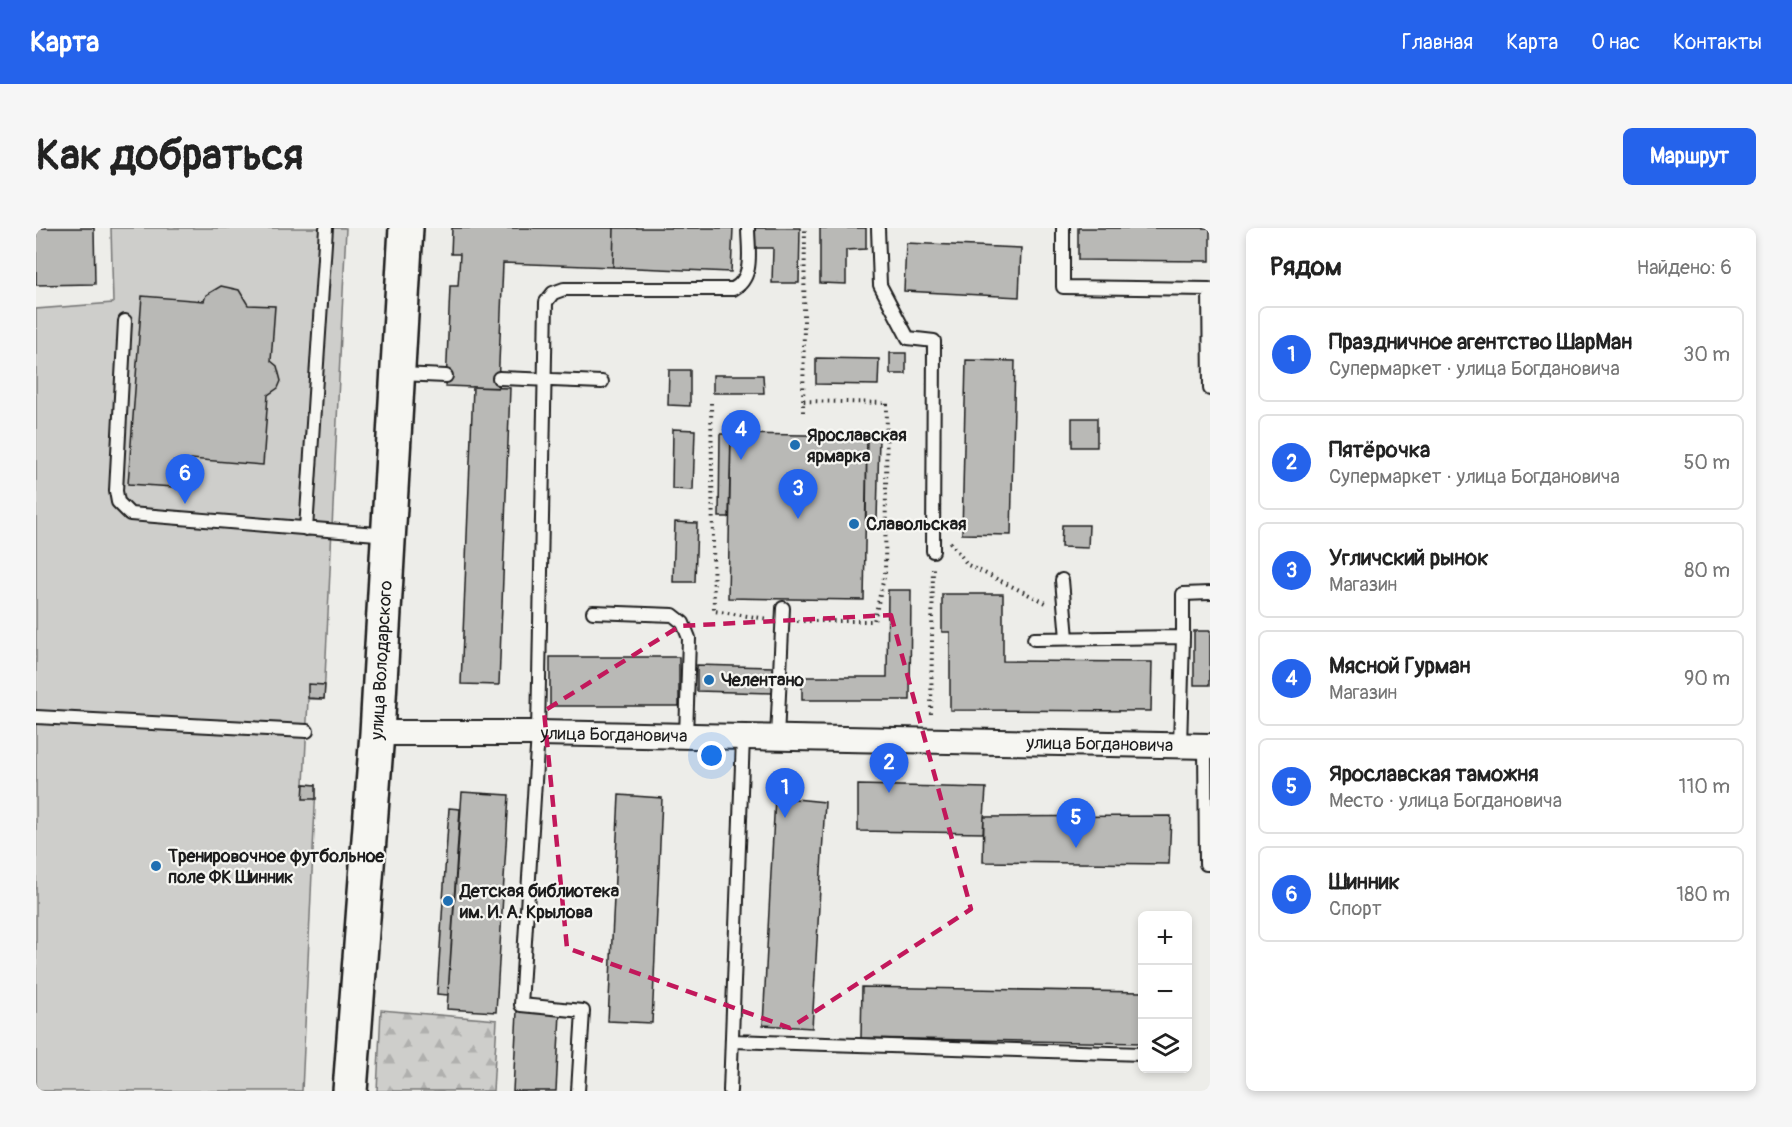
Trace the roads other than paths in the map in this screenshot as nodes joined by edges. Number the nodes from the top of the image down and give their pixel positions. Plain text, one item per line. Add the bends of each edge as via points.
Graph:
1 (326, 228) edge
2 (406, 228) edge
3 (748, 228) edge
4 (878, 228) edge
5 (1063, 228) edge
6 (125, 321) dead end
7 (399, 374) junction
8 (446, 376) dead end
9 (499, 378) dead end
10 (545, 380) junction
11 (602, 382) dead end
12 (1210, 389) edge
13 (306, 529) junction
14 (390, 536) junction
15 (933, 551) road end
16 (1062, 580) dead end
17 (1210, 593) edge
18 (783, 608) dead end
19 (593, 612) dead end
20 (1183, 637) junction
21 (1067, 638) junction
22 (1034, 639) dead end
23 (36, 717) edge
24 (307, 731) dead end
25 (377, 733) junction
26 (538, 733) junction
27 (686, 736) junction
28 (743, 737) junction
29 (777, 738) junction
30 (1180, 746) junction
31 (1208, 746) edge
32 (1210, 864) edge
33 (732, 1041) junction
34 (1138, 1054) edge
35 (350, 1091) edge
36 (578, 1091) edge
37 (730, 1091) edge

1 - 13 lane
2 - 7 street, улица Володарского
3 - 10 lane via 748,270 745,279 733,289 564,288 552,293 546,302
4 - 15 lane via 880,285 908,338 934,341
5 - 12 lane via 1063,287 1209,288
6 - 13 lane via 116,491 123,509 130,514
7 - 8 lane
7 - 14 street, улица Володарского
9 - 10 lane
10 - 11 lane
10 - 26 lane
13 - 14 lane
14 - 25 street, улица Володарского
16 - 21 lane
17 - 20 lane via 1182,594
18 - 29 lane
19 - 27 lane via 673,615 683,623 689,638
20 - 21 lane
20 - 30 lane
21 - 22 lane
23 - 24 lane
25 - 26 street, улица Богдановича
25 - 35 street, улица Володарского
26 - 27 street, улица Богдановича
26 - 36 lane via 521,1005 583,1011
27 - 28 street, улица Богдановича
28 - 29 street, улица Богдановича
28 - 33 lane
29 - 30 street, улица Богдановича
30 - 31 street, улица Богдановича
31 - 32 lane via 1206,864
33 - 34 lane
33 - 37 lane

